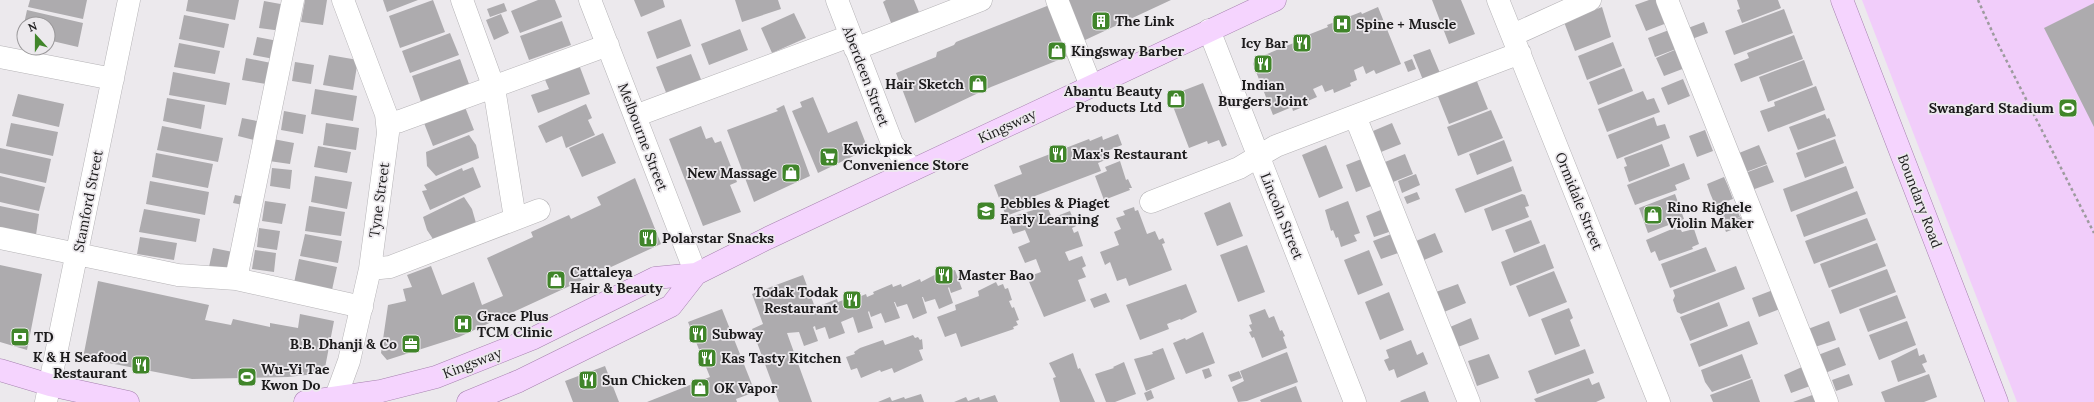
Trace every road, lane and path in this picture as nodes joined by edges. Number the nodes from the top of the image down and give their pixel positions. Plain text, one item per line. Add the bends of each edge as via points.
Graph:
1 (129, 0) edge
2 (293, 0) edge
3 (343, 0) edge
4 (462, 0) edge
5 (590, 0) edge
6 (837, 0) edge
7 (981, 0) edge
8 (1057, 0) edge
9 (1274, 0) edge
10 (1498, 0) edge
11 (1590, 0) edge
12 (1668, 0) edge
13 (1978, 0) edge
14 (1847, 1) edge
15 (1209, 30) junction
16 (853, 43) junction
17 (1516, 44) junction
18 (608, 46) junction
19 (0, 57) edge
20 (113, 79) junction
21 (1091, 86) junction
22 (494, 88) junction
23 (635, 116) junction
24 (1355, 116) junction
25 (388, 124) junction
26 (1258, 157) junction
27 (912, 170) junction
28 (1151, 202) dead end
29 (539, 210) dead end
30 (515, 218) junction
31 (2094, 232) edge
32 (0, 238) edge
33 (78, 255) junction
34 (370, 269) junction
35 (696, 274) junction
36 (236, 279) junction
37 (362, 307) junction
38 (0, 370) edge
39 (48, 394) edge
40 (335, 400) edge
41 (128, 402) edge
42 (305, 402) edge
43 (468, 402) edge
44 (1355, 402) edge
45 (1469, 402) edge
46 (1659, 402) edge
47 (1826, 402) edge
48 (1997, 402) edge

1 - 20 street, Stamford Street
2 - 36 street
3 - 25 street, Tyne Street
4 - 22 street
5 - 18 street, Melbourne Street
6 - 16 street, Aberdeen Street
7 - 16 street
8 - 21 street
9 - 15 main road, Kingsway
10 - 17 street, Ormidale Street
11 - 17 street
12 - 47 street
13 - 31 path
14 - 48 main road, Boundary Road
15 - 21 main road, Kingsway
15 - 26 street, Lincoln Street
16 - 23 street
16 - 27 street, Aberdeen Street via 892,143
17 - 24 street
17 - 46 street, Ormidale Street
18 - 22 street
18 - 23 street, Melbourne Street
19 - 20 street
20 - 33 street, Stamford Street
21 - 27 main road, Kingsway
22 - 25 street
22 - 30 street
23 - 35 street, Melbourne Street
24 - 26 street via 1276,146
24 - 45 street
25 - 34 street, Tyne Street
26 - 28 street via 1239,168
26 - 44 street, Lincoln Street
27 - 35 main road, Kingsway
29 - 30 street
30 - 34 street via 390,267
32 - 33 street
33 - 36 street via 178,275
33 - 39 street, Stamford Street
34 - 37 street, Tyne Street
35 - 40 main road, Kingsway via 656,278 534,338 436,377 382,392
35 - 43 main road, Kingsway via 671,306 519,381
36 - 37 street
37 - 40 street, Tyne Street via 349,361
38 - 39 main road
39 - 41 main road
40 - 42 main road, Kingsway

